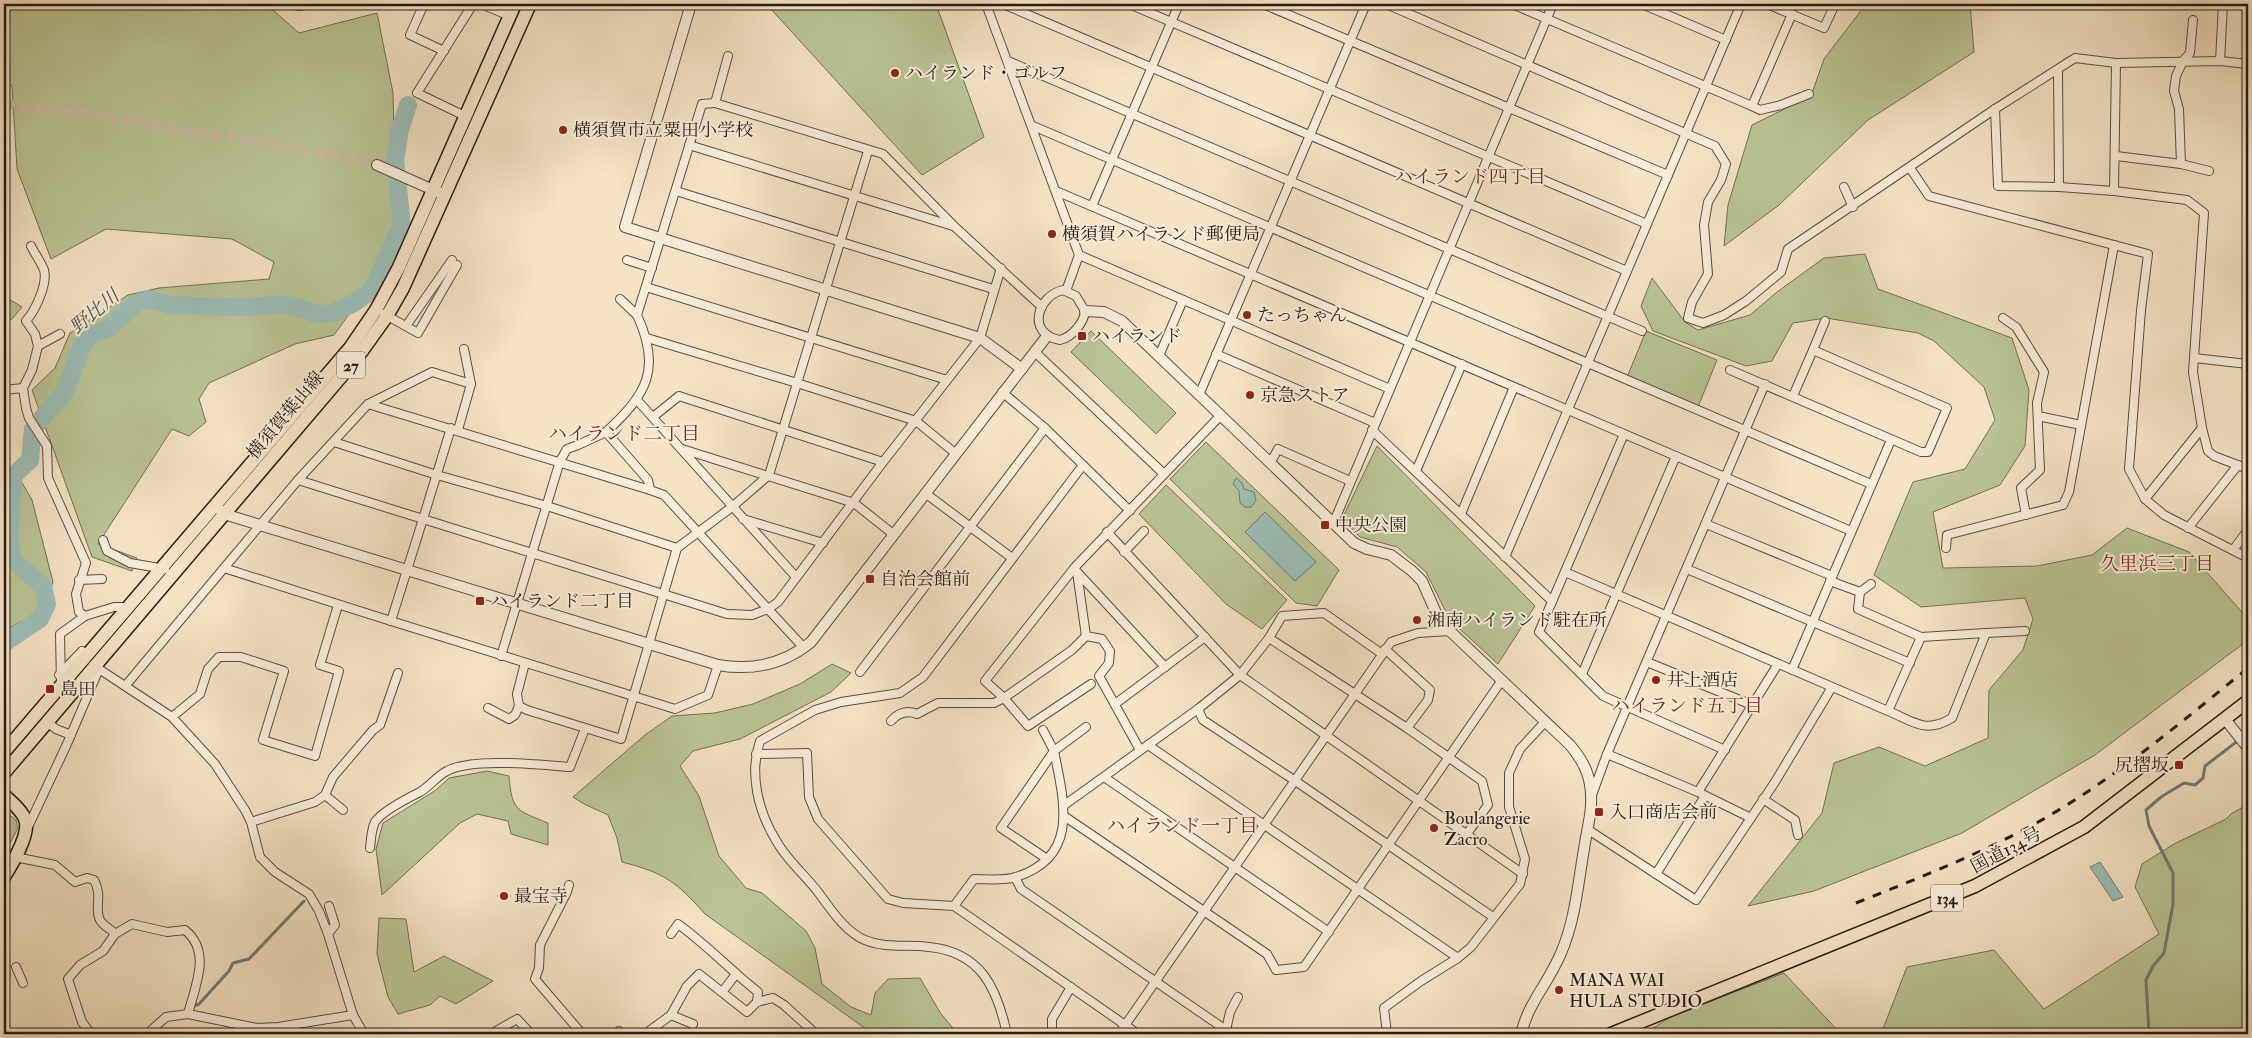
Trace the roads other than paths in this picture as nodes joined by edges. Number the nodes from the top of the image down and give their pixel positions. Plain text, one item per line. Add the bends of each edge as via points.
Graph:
1 (290, 4) edge
2 (312, 4) edge
3 (424, 4) edge
4 (473, 4) edge
5 (481, 4) edge
6 (515, 4) edge
7 (530, 4) edge
8 (691, 4) edge
9 (986, 4) edge
10 (1002, 4) edge
11 (1129, 4) edge
12 (1179, 4) edge
13 (1263, 4) edge
14 (1366, 4) edge
15 (1386, 4) edge
16 (1512, 4) edge
17 (1553, 4) edge
18 (1642, 4) edge
19 (1742, 4) edge
20 (1767, 4) edge
21 (1835, 4) edge
22 (2223, 4) edge
23 (1792, 14) junction
24 (510, 16) junction
25 (1547, 18) junction
26 (2192, 20) dead end
27 (1171, 22) junction
28 (1726, 40) junction
29 (1350, 41) junction
30 (444, 51) junction
31 (728, 56) dead end
32 (1008, 61) junction
33 (2183, 61) junction
34 (2220, 61) junction
35 (2116, 63) junction
36 (1528, 64) junction
37 (2248, 64) edge
38 (1152, 68) junction
39 (2058, 71) junction
40 (1706, 86) junction
41 (1330, 89) junction
42 (1809, 94) dead end
43 (715, 103) junction
44 (1752, 106) junction
45 (1509, 108) junction
46 (1995, 109) junction
47 (1132, 114) junction
48 (465, 116) junction
49 (1032, 126) junction
50 (1686, 132) junction
51 (1310, 135) junction
52 (689, 145) junction
53 (868, 150) junction
54 (2116, 156) junction
55 (1488, 157) junction
56 (1112, 160) junction
57 (2181, 164) junction
58 (381, 167) tunnel mouth
59 (1910, 168) junction
60 (2209, 171) dead end
61 (1668, 175) junction
62 (1290, 181) junction
63 (2059, 187) junction
64 (1844, 188) dead end
65 (432, 189) junction
66 (676, 191) junction
67 (1056, 191) junction
68 (2114, 191) junction
69 (445, 195) junction
70 (854, 196) junction
71 (1468, 203) junction
72 (1092, 206) junction
73 (1853, 207) junction
74 (1647, 224) junction
75 (955, 227) junction
76 (1271, 227) junction
77 (662, 238) junction
78 (841, 241) junction
79 (2114, 245) junction
80 (31, 246) dead end
81 (1449, 249) junction
82 (1079, 255) junction
83 (627, 260) dead end
84 (652, 268) junction
85 (1001, 268) junction
86 (1627, 271) junction
87 (1251, 274) junction
88 (646, 287) junction
89 (993, 289) junction
90 (826, 291) junction
91 (1066, 291) junction
92 (1429, 296) junction
93 (620, 299) dead end
94 (1183, 300) junction
95 (1042, 307) junction
96 (1085, 311) junction
97 (381, 313) junction
98 (637, 315) junction
99 (1607, 316) junction
100 (2003, 318) dead end
101 (1231, 321) junction
102 (1825, 321) dead end
103 (406, 326) junction
104 (1642, 331) dead end
105 (60, 334) dead end
106 (1047, 336) junction
107 (811, 337) junction
108 (647, 338) junction
109 (980, 338) junction
110 (1410, 342) junction
111 (38, 346) junction
112 (464, 348) dead end
113 (1813, 350) junction
114 (1036, 353) junction
115 (1216, 354) junction
116 (1159, 356) junction
117 (2194, 358) junction
118 (1587, 363) junction
119 (1462, 364) junction
120 (2248, 364) edge
121 (1022, 369) junction
122 (1730, 370) dead end
123 (947, 380) junction
124 (797, 383) junction
125 (471, 384) junction
126 (1765, 384) junction
127 (1514, 387) junction
128 (23, 388) junction
129 (1390, 389) junction
130 (4, 390) edge
131 (1002, 392) junction
132 (1199, 395) junction
133 (1793, 396) junction
134 (637, 400) junction
135 (368, 404) junction
136 (1567, 409) junction
137 (1221, 415) junction
138 (653, 416) junction
139 (2038, 416) junction
140 (916, 421) junction
141 (2081, 425) junction
142 (1374, 427) junction
143 (1045, 428) junction
144 (2202, 428) junction
145 (454, 429) junction
146 (783, 429) junction
147 (1746, 431) junction
148 (606, 432) junction
149 (1624, 434) junction
150 (1891, 440) junction
151 (334, 442) junction
152 (681, 449) junction
153 (955, 453) junction
154 (1676, 456) junction
155 (1273, 458) dead end
156 (560, 461) junction
157 (883, 462) junction
158 (1082, 465) junction
159 (2238, 465) junction
160 (2248, 469) edge
161 (1416, 471) junction
162 (1164, 474) junction
163 (436, 475) junction
164 (769, 475) junction
165 (1726, 477) junction
166 (298, 480) junction
167 (1350, 482) junction
168 (1871, 484) junction
169 (650, 490) junction
170 (925, 492) junction
171 (2144, 499) junction
172 (854, 503) junction
173 (548, 506) junction
174 (732, 507) junction
175 (220, 510) junction
176 (1130, 511) junction
177 (1461, 514) junction
178 (2026, 515) junction
179 (423, 519) junction
180 (742, 519) junction
181 (1333, 524) junction
182 (1706, 524) junction
183 (259, 525) junction
184 (971, 527) junction
185 (2188, 528) junction
186 (2248, 530) edge
187 (1144, 531) dead end
188 (1851, 531) junction
189 (1107, 532) junction
190 (698, 533) junction
191 (893, 534) junction
192 (104, 540) dead end
193 (823, 543) junction
194 (677, 548) junction
195 (1946, 548) dead end
196 (2233, 550) junction
197 (1124, 552) junction
198 (532, 553) junction
199 (1505, 557) junction
200 (1012, 558) junction
201 (2248, 558) edge
202 (224, 568) junction
203 (1687, 569) junction
204 (168, 570) junction
205 (407, 570) junction
206 (1076, 570) junction
207 (1565, 572) junction
208 (796, 577) junction
209 (1831, 578) junction
210 (102, 579) dead end
211 (79, 580) junction
212 (1871, 584) dead end
213 (1860, 592) junction
214 (664, 594) junction
215 (1617, 595) junction
216 (1552, 602) junction
217 (517, 604) junction
218 (338, 605) junction
219 (129, 606) junction
220 (768, 609) junction
221 (85, 616) junction
222 (1667, 616) junction
223 (391, 621) junction
224 (1813, 623) junction
225 (1450, 631) junction
226 (2025, 631) dead end
227 (1986, 633) junction
228 (1086, 636) junction
229 (1205, 637) junction
230 (1921, 637) junction
231 (1269, 638) junction
232 (648, 644) junction
233 (804, 648) junction
234 (1384, 651) junction
235 (501, 656) junction
236 (90, 661) junction
237 (1647, 662) junction
238 (525, 663) junction
239 (1910, 663) junction
240 (1778, 664) junction
241 (718, 666) junction
242 (1165, 667) junction
243 (1792, 670) junction
244 (860, 672) dead end
245 (398, 673) dead end
246 (1582, 674) junction
247 (1240, 676) junction
248 (60, 680) junction
249 (1502, 680) junction
250 (1091, 684) dead end
251 (126, 685) junction
252 (1832, 687) junction
253 (1354, 693) junction
254 (633, 696) junction
255 (1004, 698) junction
256 (2248, 701) edge
257 (1115, 704) junction
258 (519, 706) junction
259 (1752, 706) junction
260 (488, 708) dead end
261 (1627, 708) junction
262 (1198, 709) junction
263 (1888, 711) junction
264 (172, 717) junction
265 (891, 721) dead end
266 (2227, 721) junction
267 (47, 722) junction
268 (1546, 722) junction
269 (1086, 727) dead end
270 (1407, 728) junction
271 (585, 729) junction
272 (1043, 730) dead end
273 (71, 735) junction
274 (1325, 735) junction
275 (1148, 745) junction
276 (2248, 748) edge
277 (1140, 750) junction
278 (1724, 750) junction
279 (1054, 751) junction
280 (4, 752) edge
281 (756, 754) junction
282 (1607, 754) junction
283 (1449, 757) junction
284 (4, 772) edge
285 (1104, 778) junction
286 (1294, 780) junction
287 (1702, 794) junction
288 (325, 795) junction
289 (1592, 795) junction
290 (4, 796) edge
291 (1763, 800) junction
292 (1418, 801) junction
293 (1063, 806) junction
294 (343, 810) dead end
295 (1064, 816) junction
296 (1751, 818) junction
297 (251, 822) junction
298 (1264, 824) junction
299 (1587, 829) junction
300 (26, 834) junction
301 (1466, 835) junction
302 (1798, 835) dead end
303 (1388, 845) junction
304 (370, 848) dead end
305 (15, 857) junction
306 (1047, 859) junction
307 (1234, 867) junction
308 (1523, 874) junction
309 (1656, 874) junction
310 (4, 876) edge
311 (1015, 877) junction
312 (568, 885) dead end
313 (1358, 889) junction
314 (329, 906) dead end
315 (954, 906) junction
316 (1204, 911) junction
317 (1494, 918) junction
318 (1329, 932) junction
319 (115, 934) junction
320 (328, 934) junction
321 (671, 934) dead end
322 (1458, 958) junction
323 (16, 967) dead end
324 (736, 974) junction
325 (1155, 981) junction
326 (22, 983) dead end
327 (1071, 987) junction
328 (723, 991) junction
329 (1238, 996) dead end
330 (757, 1002) junction
331 (188, 1014) junction
332 (354, 1015) junction
333 (671, 1015) junction
334 (693, 1024) dead end
335 (1125, 1025) junction
336 (1226, 1032) edge
337 (91, 1034) edge
338 (147, 1034) edge
339 (364, 1034) edge
340 (491, 1034) edge
341 (531, 1034) edge
342 (582, 1034) edge
343 (645, 1034) edge
344 (816, 1034) edge
345 (1007, 1034) edge
346 (1052, 1034) edge
347 (1119, 1034) edge
348 (1138, 1034) edge
349 (1387, 1034) edge
350 (1521, 1034) edge
351 (1611, 1034) edge

1 - 2 street
3 - 30 street via 410,35
4 - 30 street
5 - 24 street
6 - 24 main road, 横須賀葉山線 / 27
7 - 69 main road, 横須賀葉山線 / 27
8 - 77 street via 625,227
9 - 32 street
10 - 38 street
11 - 27 street
12 - 27 street
13 - 29 street
14 - 29 street
15 - 36 street
16 - 25 street
17 - 25 street
18 - 28 street
19 - 28 street
20 - 23 street
21 - 23 street via 1824,28
22 - 34 street
23 - 44 street
24 - 48 main road, 横須賀葉山線 / 27
25 - 36 street
25 - 40 street
26 - 33 street via 2190,53
27 - 38 street
27 - 41 street
28 - 40 street
29 - 41 street
29 - 45 street
30 - 48 street via 417,93
31 - 43 street
32 - 47 street
32 - 49 street
33 - 34 street
33 - 35 street
33 - 57 street via 2174,91 2179,109
34 - 37 street
35 - 39 street via 2075,58
35 - 54 street
36 - 45 street
36 - 50 street
38 - 47 street
38 - 51 street
39 - 46 street
39 - 63 street
40 - 44 street
40 - 50 street
41 - 51 street
41 - 55 street
42 - 44 street via 1760,110
43 - 52 street via 702,104
43 - 53 street
45 - 55 street
45 - 61 street
46 - 59 street
46 - 63 street via 1998,186
47 - 56 street
47 - 62 street
48 - 65 main road, 横須賀葉山線 / 27
49 - 56 street
49 - 67 street
50 - 61 street
50 - 73 street via 1715,146 1726,164 1708,202 1704,224 1708,274 1692,302 1688,318 1703,322 1724,315 1746,302 1780,272 1788,249
51 - 62 street
51 - 71 street
52 - 66 street
52 - 70 street
53 - 70 street
53 - 75 street via 883,154
54 - 57 street
54 - 68 street
55 - 71 street
55 - 74 street
56 - 72 street
56 - 76 street
57 - 60 street
58 - 65 street
59 - 73 street
59 - 79 street via 1929,196
61 - 74 street
62 - 76 street
62 - 81 street
63 - 68 street
64 - 73 street
65 - 69 street
65 - 97 main road, 横須賀葉山線 / 27
66 - 77 street
66 - 78 street
67 - 72 street
67 - 82 street
68 - 117 street via 2187,200 2204,213
69 - 97 main road, 横須賀葉山線 / 27 via 403,288
70 - 75 street
70 - 78 street
71 - 81 street
71 - 86 street
72 - 87 street
74 - 86 street
75 - 85 street
76 - 87 street
76 - 92 street
77 - 84 street
77 - 90 street
78 - 89 street
78 - 90 street
79 - 141 street
79 - 171 street via 2148,254 2140,310 2129,453 2129,469
80 - 111 street via 44,272 41,293 26,321
81 - 92 street
81 - 99 street
82 - 91 street
82 - 94 street
83 - 84 street
84 - 88 street
85 - 89 street
85 - 95 street
86 - 99 street
87 - 101 street
87 - 110 street
88 - 98 street
88 - 107 street
89 - 109 street
90 - 107 street
90 - 109 street
91 - 95 street via 1055,292
91 - 96 street via 1076,296
92 - 110 street
92 - 118 street
93 - 98 street
94 - 101 street
94 - 116 street
95 - 106 street via 1038,320
96 - 106 street via 1080,324 1066,338 1060,340
96 - 116 street via 1104,312 1122,321
97 - 103 street
97 - 175 main road, 横須賀葉山線 / 27 via 357,358
98 - 108 street
99 - 104 street
99 - 118 street
100 - 139 street via 2016,327 2044,372 2037,403
101 - 115 street
101 - 129 street
102 - 113 street
103 - 103 street via 418,333 455,262
105 - 111 street
106 - 114 street
107 - 123 street
107 - 124 street
108 - 124 street
108 - 134 street via 648,369
109 - 121 street
109 - 123 street
110 - 119 street
110 - 129 street
111 - 128 street
112 - 125 street
113 - 133 street
113 - 150 street via 1947,408 1928,452
114 - 121 street
114 - 162 street
115 - 132 street
115 - 142 street
116 - 132 street
117 - 120 street
117 - 144 street via 2192,372
118 - 136 street
118 - 147 street
119 - 127 street
119 - 161 street
121 - 131 street
122 - 126 street
123 - 140 street
124 - 140 street
124 - 146 street
125 - 135 street via 432,372
125 - 145 street
126 - 133 street
126 - 147 street
127 - 136 street
127 - 177 street
128 - 130 street
128 - 211 street via 29,418 47,446 48,478 86,563
129 - 142 street
131 - 143 street
131 - 153 street
132 - 137 street
133 - 150 street
134 - 138 street
134 - 148 street
135 - 145 street
135 - 151 street
136 - 149 street
136 - 199 street
137 - 162 street
137 - 181 street
138 - 146 street via 679,396
138 - 152 street
139 - 141 street
139 - 178 street via 2041,463 2040,470 2021,488
140 - 153 street
140 - 157 street
141 - 178 street via 2069,492 2063,506
142 - 161 street
142 - 167 street
143 - 158 street
143 - 184 street
144 - 159 street via 2208,451
144 - 171 street
145 - 156 street
145 - 163 street
146 - 157 street
146 - 164 street
147 - 165 street
147 - 168 street
148 - 156 street via 567,448
148 - 169 street via 648,480
149 - 154 street
149 - 207 street
150 - 168 street
151 - 163 street
151 - 166 street
152 - 164 street
152 - 174 street
153 - 170 street
154 - 165 street
154 - 215 street
155 - 167 street via 1278,449
156 - 169 street
156 - 173 street
157 - 172 street
158 - 176 street
158 - 200 street
159 - 160 street
159 - 185 street
161 - 177 street
162 - 176 street
163 - 173 street
163 - 179 street
164 - 172 street
164 - 174 street
165 - 182 street
165 - 188 street
166 - 179 street
166 - 183 street
167 - 181 street
168 - 188 street
169 - 190 street via 664,494
170 - 184 street
170 - 191 street
171 - 185 street
172 - 191 street
172 - 193 street
173 - 194 street
173 - 198 street
174 - 180 street
174 - 190 street
175 - 183 street
175 - 204 main road, 横須賀葉山線 / 27
176 - 189 street
177 - 199 street
178 - 195 street via 1947,535
179 - 198 street
179 - 205 street
180 - 193 street
180 - 208 street
181 - 225 street via 1358,546 1391,555 1412,571 1422,581 1437,615
182 - 203 street
182 - 209 street
183 - 202 street
183 - 205 street
184 - 200 street
184 - 244 street
185 - 196 street
186 - 196 street
187 - 197 street
188 - 209 street
189 - 197 street
189 - 206 street
190 - 194 street
190 - 220 street
191 - 233 street
192 - 204 street via 107,551 130,563
193 - 208 street
194 - 214 street
196 - 201 street
197 - 229 street
198 - 214 street
198 - 217 street
199 - 216 street
200 - 281 street via 923,678 900,693 841,702 815,710 760,741
202 - 218 street
202 - 251 street
203 - 222 street
203 - 224 street
204 - 219 main road, 横須賀葉山線 / 27
204 - 236 main road, 横須賀葉山線 / 27
205 - 217 street
205 - 223 street
206 - 228 street
206 - 242 street
206 - 255 street via 985,681
207 - 215 street
207 - 216 street
208 - 220 street via 778,602
209 - 213 street
209 - 224 street
210 - 211 street
211 - 221 street via 76,594 80,612
212 - 213 street
213 - 230 street via 1858,609
214 - 220 street via 740,616
214 - 232 street
215 - 222 street
215 - 246 street
216 - 246 street via 1539,632
217 - 232 street
217 - 235 street
218 - 223 street
218 - 264 street via 320,665 339,671 315,756 264,740 284,671 241,656 219,657 208,669 200,694
219 - 221 street
219 - 236 main road, 横須賀葉山線 / 27
220 - 233 street
221 - 248 street via 60,634
222 - 237 street
222 - 240 street
223 - 235 street
224 - 239 street
224 - 243 street
225 - 234 street via 1418,632 1391,642
225 - 249 street
226 - 227 street
227 - 230 street
227 - 263 street via 1952,718 1928,728
228 - 255 street via 1072,650
228 - 257 street via 1102,639 1110,650 1108,663 1099,676
229 - 242 street
229 - 247 street
230 - 239 street
231 - 234 street via 1282,616 1324,613
231 - 247 street
231 - 253 street
232 - 241 street
232 - 254 street
233 - 241 street via 763,666
234 - 253 street
234 - 270 street via 1430,690 1428,700
235 - 238 street
236 - 248 main road, 横須賀葉山線 / 27
236 - 251 street
236 - 267 main road, 横須賀葉山線 / 27
236 - 273 street
237 - 259 street
237 - 261 street
238 - 254 street
238 - 258 street via 517,694
239 - 263 street
240 - 243 street
240 - 259 street
241 - 254 street via 708,695 675,709
242 - 257 street
243 - 252 street
245 - 288 street via 380,725 333,777
246 - 261 street via 1603,696
247 - 262 street
247 - 274 street
248 - 280 main road, 横須賀葉山線 / 27
249 - 268 street
249 - 283 street
250 - 255 street via 1028,726
251 - 264 street
252 - 263 street
252 - 291 street
253 - 270 street
253 - 274 street
254 - 271 street via 621,739
255 - 265 street via 994,703 938,702 917,714 897,714
256 - 266 main road, 国道134号 / 134
257 - 277 street
258 - 260 street via 509,719
258 - 271 street
259 - 278 street
261 - 278 street
261 - 282 street
262 - 275 street
262 - 286 street via 1204,720
264 - 297 street via 215,764
266 - 276 street
266 - 351 main road, 国道134号 / 134 via 2084,827 1976,886
267 - 273 street
267 - 284 main road, 横須賀葉山線 / 27
268 - 289 street via 1580,758
268 - 308 street via 1520,749 1508,785 1509,807 1525,859
269 - 279 street
270 - 283 street
271 - 304 street via 570,767 492,764 447,771 429,787 376,820
272 - 279 street
273 - 300 street
274 - 286 street
274 - 292 street
275 - 277 street
275 - 298 street
277 - 285 street
278 - 287 street
279 - 293 street
279 - 306 street via 1001,828
281 - 315 street via 807,753 809,797 818,819 888,899 903,904
281 - 345 street via 754,780 765,818 777,843 848,928 864,939 884,946 929,946 969,959 994,988
282 - 287 street
282 - 289 street
283 - 292 street
283 - 301 street via 1482,781 1488,805
285 - 293 street
285 - 307 street
286 - 298 street
286 - 303 street
287 - 296 street
287 - 309 street
288 - 294 street
288 - 297 street via 315,802
289 - 299 street
290 - 300 main road via 25,818
291 - 296 street
291 - 302 street via 1795,820
292 - 301 street
292 - 303 street
293 - 295 street
295 - 306 street via 1061,839
295 - 316 street
296 - 309 street via 1696,900
297 - 320 street via 260,857 275,872 309,894
298 - 307 street
298 - 313 street
299 - 309 street
299 - 350 street via 1573,916 1563,950 1526,1015
300 - 305 main road
301 - 308 street
303 - 313 street
303 - 317 street
305 - 310 main road
305 - 319 street via 56,865 75,882 87,878 94,880 99,890 99,918
306 - 311 street via 1042,865
307 - 316 street
307 - 318 street
308 - 317 street via 1520,884
311 - 315 street via 974,879
311 - 325 street via 1021,889
312 - 342 street via 540,945 535,979
313 - 318 street
313 - 322 street
314 - 320 street via 335,925
315 - 327 street
316 - 318 street via 1267,954 1276,970 1304,967
316 - 325 street
317 - 322 street
319 - 331 street via 132,924 167,932 185,930 193,936 201,953 200,971
319 - 337 street via 103,951 80,965 68,979 82,1022
320 - 332 street
321 - 324 street via 678,924 703,942
322 - 349 street via 1384,1008
323 - 326 street
324 - 328 street
324 - 330 street via 758,992
325 - 335 street
325 - 336 street
327 - 335 street
327 - 346 street via 1052,1020
328 - 330 street via 747,1012
328 - 333 street via 699,974 687,986
329 - 336 street via 1230,1012
330 - 344 street via 773,998
331 - 332 street via 257,1028
331 - 338 street via 166,1017
332 - 339 street
333 - 334 street
333 - 343 street
335 - 347 street
335 - 348 street
340 - 341 street via 517,1019

